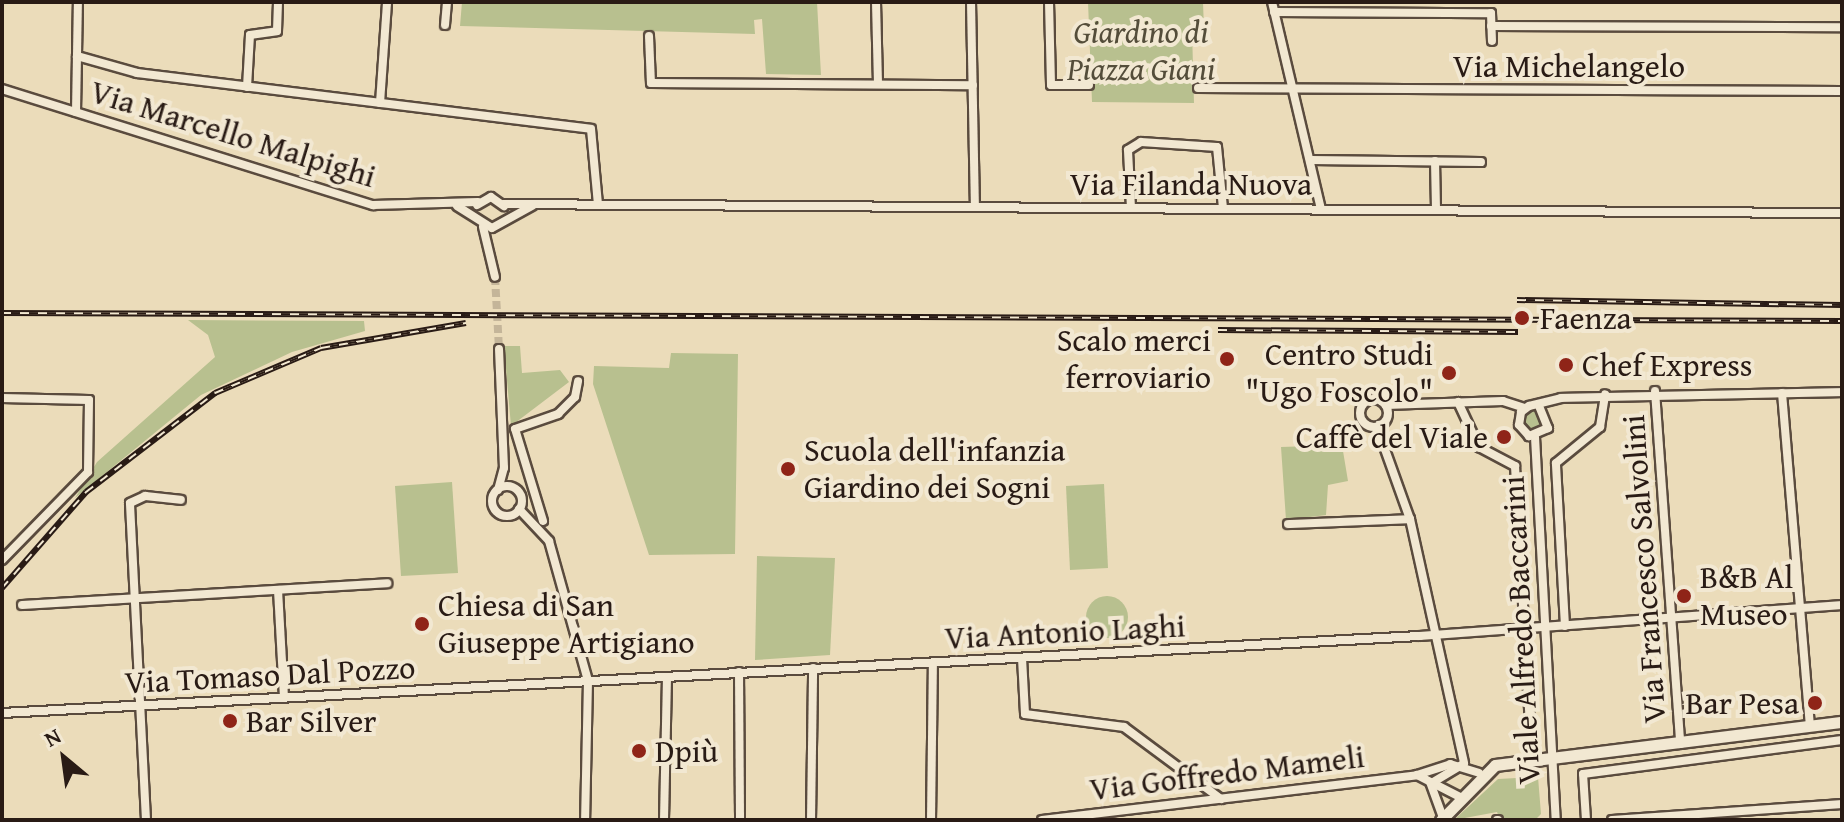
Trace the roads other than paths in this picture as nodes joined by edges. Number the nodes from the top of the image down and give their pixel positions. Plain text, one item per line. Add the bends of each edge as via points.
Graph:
1 (78, 2) edge
2 (278, 2) edge
3 (387, 2) edge
4 (447, 2) edge
5 (876, 2) edge
6 (971, 2) edge
7 (1049, 2) edge
8 (1272, 2) edge
9 (1274, 12) junction
10 (445, 25) dead end
11 (1491, 26) junction
12 (1842, 27) edge
13 (649, 36) dead end
14 (1492, 41) dead end
15 (77, 56) junction
16 (878, 84) junction
17 (973, 85) junction
18 (1089, 85) dead end
19 (247, 87) junction
20 (1198, 88) dead end
21 (1295, 88) junction
22 (2, 89) edge
23 (1842, 91) edge
24 (380, 103) junction
25 (76, 112) junction
26 (1311, 160) junction
27 (1435, 161) junction
28 (1481, 162) dead end
29 (478, 202) junction
30 (540, 203) junction
31 (452, 204) junction
32 (503, 204) junction
33 (598, 204) junction
34 (975, 206) junction
35 (1131, 208) junction
36 (1223, 208) junction
37 (1321, 209) junction
38 (1436, 210) junction
39 (1842, 213) edge
40 (503, 220) junction
41 (480, 224) junction
42 (494, 249) junction
43 (495, 277) tunnel mouth
44 (499, 349) tunnel mouth
45 (578, 381) dead end
46 (1655, 391) junction
47 (1842, 392) edge
48 (1782, 393) junction
49 (1605, 394) junction
50 (2, 398) edge
51 (1458, 402) junction
52 (1386, 405) junction
53 (1539, 406) junction
54 (1524, 408) junction
55 (1377, 427) junction
56 (1534, 436) junction
57 (504, 468) junction
58 (512, 487) junction
59 (498, 490) junction
60 (534, 492) junction
61 (521, 496) junction
62 (181, 500) dead end
63 (519, 509) junction
64 (511, 515) junction
65 (1410, 519) junction
66 (543, 521) dead end
67 (533, 524) junction
68 (1288, 524) dead end
69 (2, 560) edge
70 (387, 583) dead end
71 (278, 590) junction
72 (134, 598) junction
73 (22, 605) dead end
74 (1842, 605) edge
75 (1800, 610) junction
76 (1671, 619) junction
77 (1565, 626) junction
78 (1544, 627) junction
79 (1524, 629) junction
80 (1439, 635) junction
81 (1022, 658) junction
82 (933, 663) junction
83 (813, 668) junction
84 (739, 672) junction
85 (667, 677) junction
86 (588, 681) junction
87 (284, 698) junction
88 (139, 706) junction
89 (2, 713) edge
90 (1842, 724) edge
91 (1810, 726) junction
92 (1738, 735) junction
93 (1842, 740) edge
94 (1680, 744) junction
95 (1740, 754) junction
96 (1553, 758) junction
97 (1532, 760) junction
98 (1464, 763) junction
99 (1479, 773) junction
100 (1417, 775) junction
101 (1430, 781) junction
102 (1460, 797) junction
103 (1221, 799) junction
104 (1842, 804) edge
105 (1745, 808) junction
106 (1442, 819) edge
107 (146, 820) edge
108 (585, 820) edge
109 (664, 820) edge
110 (740, 820) edge
111 (811, 820) edge
112 (931, 820) edge
113 (1042, 820) edge
114 (1556, 820) edge
115 (1586, 820) edge
116 (1612, 820) edge
117 (1746, 820) edge

1 - 15 street
2 - 19 street via 277,31 250,35
3 - 24 street
4 - 10 street
5 - 16 street
6 - 17 street
7 - 18 street via 1051,85
8 - 9 street
9 - 11 street via 1491,13
9 - 21 street
11 - 12 street
11 - 14 street
13 - 16 street via 651,83
15 - 19 street via 137,73
15 - 25 street
16 - 17 street
17 - 34 street
19 - 24 street
20 - 21 street, Via Michelangelo
21 - 23 street, Via Michelangelo
21 - 26 street
22 - 25 street, Via Marcello Malpighi
24 - 33 street via 591,129
25 - 31 street, Via Marcello Malpighi via 373,205
26 - 27 street
26 - 37 street
27 - 28 street
27 - 38 street
29 - 31 street, Via Marcello Malpighi
29 - 32 street, Via Marcello Malpighi via 491,197
29 - 41 street
30 - 32 street, Via Filanda Nuova
30 - 33 street, Via Filanda Nuova
30 - 40 street, Via Filanda Nuova
31 - 41 street
32 - 40 street
33 - 34 street, Via Filanda Nuova
34 - 35 street, Via Filanda Nuova
35 - 36 street, Via Filanda Nuova
35 - 36 street via 1128,150 1141,142 1217,147
36 - 37 street, Via Filanda Nuova
37 - 38 street, Via Filanda Nuova
38 - 39 street, Via Filanda Nuova
40 - 41 street, Via Filanda Nuova
40 - 42 street
41 - 42 street
42 - 43 street
44 - 57 street
45 - 60 street via 558,414 515,429
46 - 48 street
46 - 49 street
46 - 76 street, Via Francesco Salvolini
47 - 48 street
48 - 75 street
49 - 53 street
49 - 77 street, Viale Alfredo Baccarini via 1600,427 1556,463
50 - 69 street via 89,400 88,472
51 - 52 street
51 - 54 street via 1514,401
51 - 79 street, Viale Alfredo Baccarini via 1479,447 1515,466
52 - 55 street via 1388,418
52 - 55 street via 1374,399 1360,410 1364,423
53 - 54 street
53 - 56 street via 1549,420
54 - 56 street via 1519,425
55 - 65 street
56 - 78 street, Viale Alfredo Baccarini
57 - 58 street
57 - 59 street
58 - 59 street
58 - 61 street
59 - 64 street via 494,507
60 - 61 street
60 - 66 street
61 - 63 street
62 - 72 street via 145,496 130,503
63 - 64 street
63 - 67 street
64 - 67 street
65 - 68 street
65 - 80 street
67 - 86 street via 549,541
70 - 71 street
71 - 72 street
71 - 87 street
72 - 73 street
72 - 88 street
74 - 75 street, Via Antonio Laghi
75 - 76 street, Via Antonio Laghi
75 - 91 street
76 - 77 street, Via Antonio Laghi
76 - 94 street, Via Francesco Salvolini
77 - 78 street, Via Antonio Laghi
78 - 79 street, Via Antonio Laghi
78 - 96 street, Viale Alfredo Baccarini
79 - 80 street, Via Antonio Laghi
79 - 97 street, Viale Alfredo Baccarini
80 - 81 street, Via Antonio Laghi
80 - 98 street
81 - 82 street, Via Antonio Laghi
81 - 103 street via 1025,714 1124,727
82 - 83 street, Via Antonio Laghi
82 - 112 street
83 - 84 street, Via Antonio Laghi
83 - 111 street
84 - 85 street, Via Antonio Laghi
84 - 110 street
85 - 86 street, Via Antonio Laghi
85 - 109 street
86 - 87 street, Via Tomaso Dal Pozzo
86 - 108 street
87 - 88 street, Via Tomaso Dal Pozzo
88 - 89 street, Via Tomaso Dal Pozzo
88 - 107 street
90 - 91 main road
91 - 92 main road
92 - 94 main road
92 - 95 street
93 - 95 street
94 - 96 main road
95 - 115 street via 1583,774
96 - 97 main road
96 - 114 street, Viale Alfredo Baccarini
97 - 99 main road
98 - 99 street
98 - 100 street, Via Goffredo Mameli
98 - 101 street via 1444,780
99 - 102 main road
100 - 101 street
100 - 103 street, Via Goffredo Mameli
101 - 102 street
101 - 106 street
102 - 106 main road
103 - 113 street, Via Goffredo Mameli
104 - 105 street
105 - 116 street
105 - 117 street

